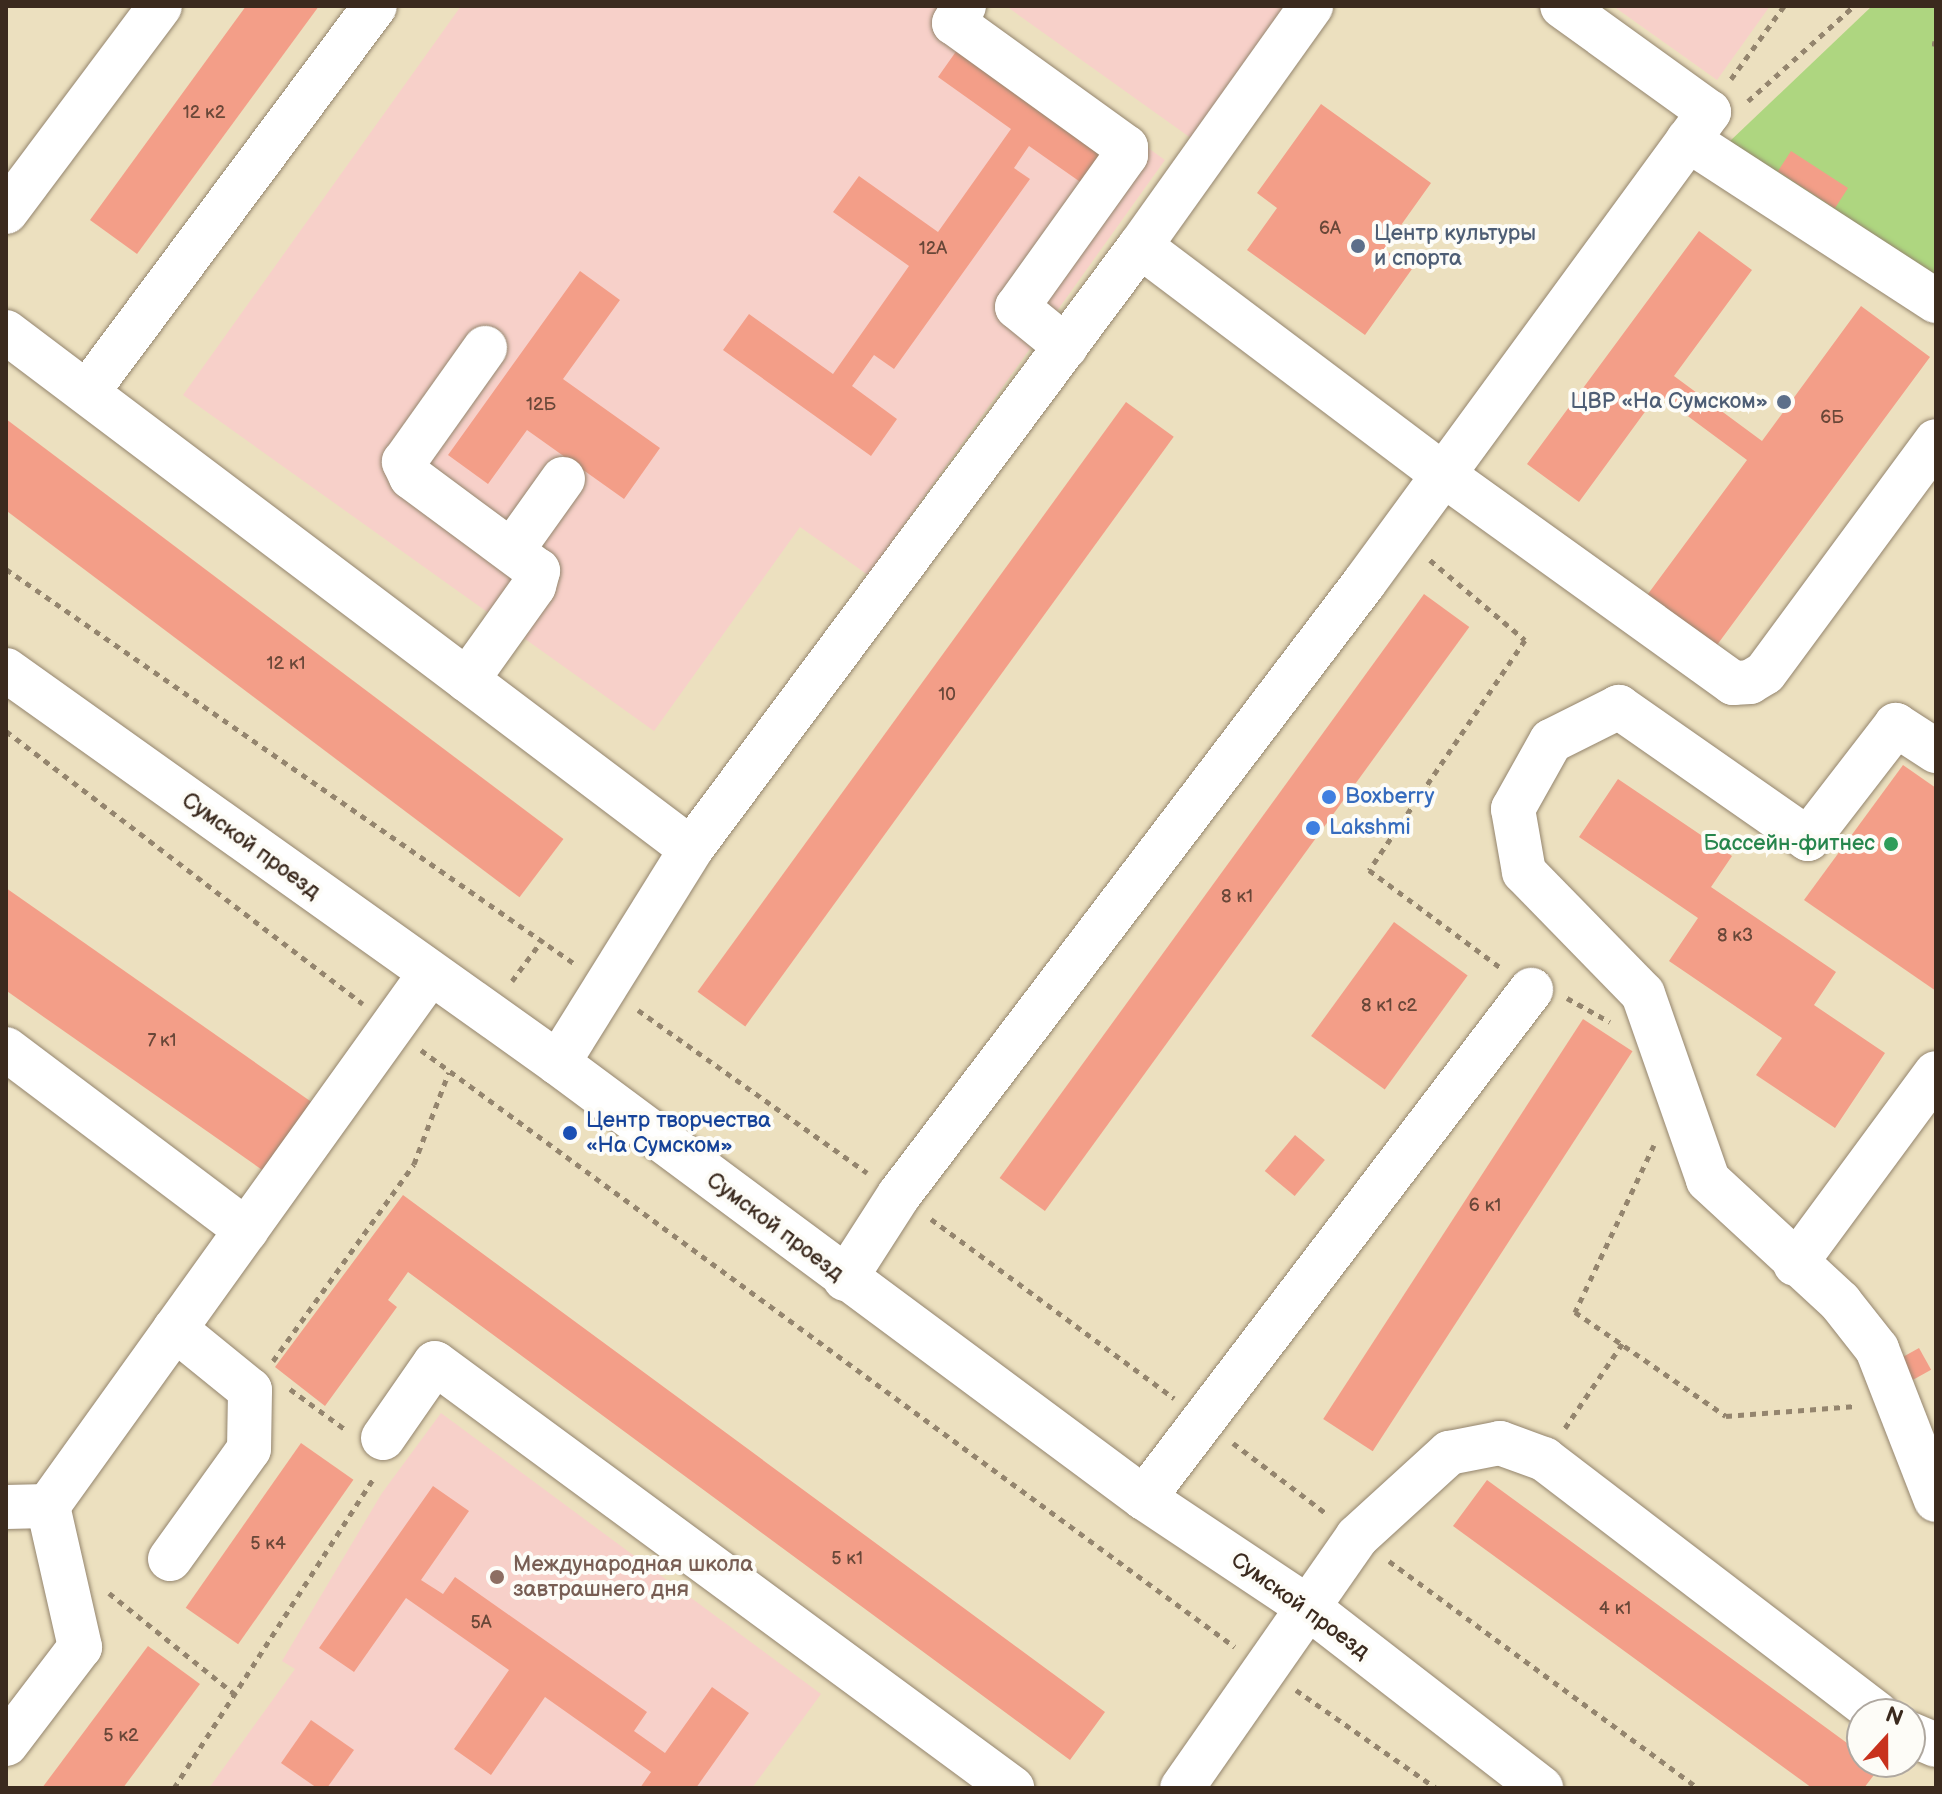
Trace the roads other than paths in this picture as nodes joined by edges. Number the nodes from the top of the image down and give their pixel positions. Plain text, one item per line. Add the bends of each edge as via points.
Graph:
1 (160, 6) edge
2 (375, 6) edge
3 (964, 6) edge
4 (1311, 6) edge
5 (1562, 6) edge
6 (1698, 118) junction
7 (6, 212) edge
8 (1140, 246) junction
9 (1936, 301) edge
10 (6, 332) edge
11 (1066, 347) junction
12 (485, 348) dead end
13 (88, 391) junction
14 (1936, 441) edge
15 (1441, 473) junction
16 (563, 479) dead end
17 (513, 549) junction
18 (6, 670) edge
19 (467, 680) junction
20 (1936, 751) edge
21 (691, 849) junction
22 (429, 975) junction
23 (1531, 990) road end
24 (6, 1049) edge
25 (558, 1063) junction
26 (1936, 1073) edge
27 (246, 1230) junction
28 (1795, 1264) junction
29 (845, 1279) junction
30 (175, 1329) junction
31 (384, 1448) road end
32 (1144, 1498) junction
33 (1936, 1500) edge
34 (27, 1506) edge
35 (170, 1559) dead end
36 (1309, 1608) junction
37 (1856, 1698) edge
38 (6, 1744) edge
39 (1012, 1788) edge
40 (1182, 1788) edge
41 (1541, 1788) edge

1 - 7 street
2 - 13 street
3 - 11 street via 954,23 1126,147 1126,155 1017,307 1020,315
4 - 8 street
5 - 6 street
6 - 9 street
6 - 15 street
8 - 11 street
8 - 15 street
10 - 13 street
11 - 21 street
12 - 17 street via 408,455 405,470
13 - 19 street
14 - 15 street via 1765,673 1742,683 1715,674
15 - 29 street via 1400,535 899,1195
16 - 17 street
17 - 19 street via 533,563 538,579
18 - 22 street, Сумской проезд
19 - 21 street
20 - 28 street via 1896,725 1808,839 1619,707 1551,741 1513,809 1524,872 1643,994 1708,1180
21 - 25 street
22 - 25 street, Сумской проезд
22 - 27 street
23 - 32 street
24 - 27 street
25 - 29 street, Сумской проезд
26 - 28 street
27 - 30 street
28 - 33 street via 1840,1302 1877,1349
29 - 32 street, Сумской проезд
30 - 34 street
30 - 35 street via 250,1390 249,1449
31 - 39 street via 435,1363
32 - 36 street, Сумской проезд
34 - 38 street via 80,1647
36 - 37 street via 1357,1537 1449,1453 1500,1443 1544,1459
36 - 40 street
36 - 41 street, Сумской проезд

